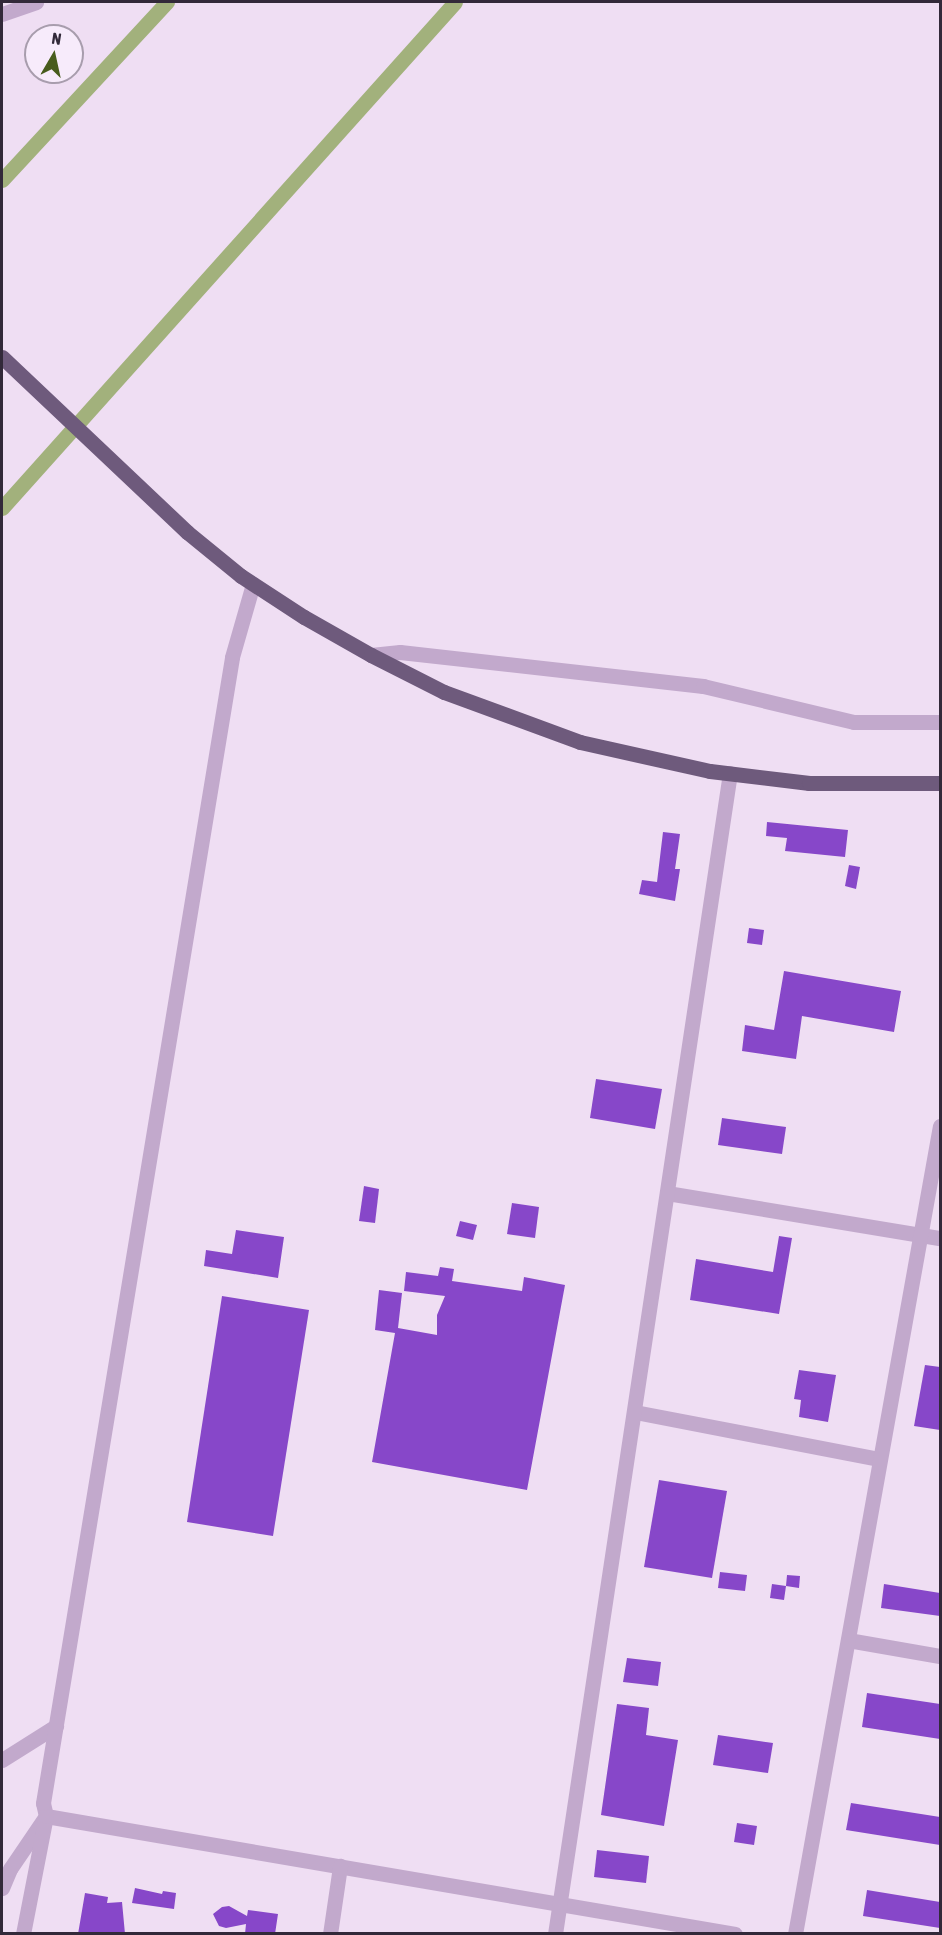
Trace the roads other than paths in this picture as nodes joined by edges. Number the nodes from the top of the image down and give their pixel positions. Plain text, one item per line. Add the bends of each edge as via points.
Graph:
1 (36, 2) edge
2 (2, 14) edge
3 (2, 357) edge
4 (253, 584) junction
5 (371, 656) junction
6 (940, 722) edge
7 (730, 773) junction
8 (940, 783) edge
9 (940, 1126) edge
10 (668, 1193) junction
11 (921, 1235) junction
12 (940, 1238) edge
13 (635, 1412) junction
14 (880, 1459) junction
15 (848, 1640) junction
16 (940, 1656) edge
17 (56, 1726) junction
18 (2, 1760) edge
19 (46, 1816) junction
20 (340, 1866) junction
21 (2, 1888) edge
22 (560, 1904) junction
23 (23, 1934) edge
24 (330, 1934) edge
25 (555, 1934) edge
26 (735, 1934) edge
27 (795, 1934) edge

1 - 2 street
3 - 4 main road via 187,532
4 - 5 main road
4 - 17 street via 232,657
5 - 6 street via 400,652 703,686 854,722
5 - 7 main road via 444,692 580,742
7 - 8 main road via 810,783
7 - 10 street
9 - 11 street
10 - 11 street
10 - 13 street
11 - 12 street
11 - 14 street
13 - 14 street
13 - 22 street
14 - 15 street
15 - 16 street
15 - 27 street
17 - 18 street
17 - 19 street via 43,1803
19 - 20 street
19 - 21 street via 10,1869
19 - 23 street
20 - 22 street
20 - 24 street
22 - 25 street
22 - 26 street

